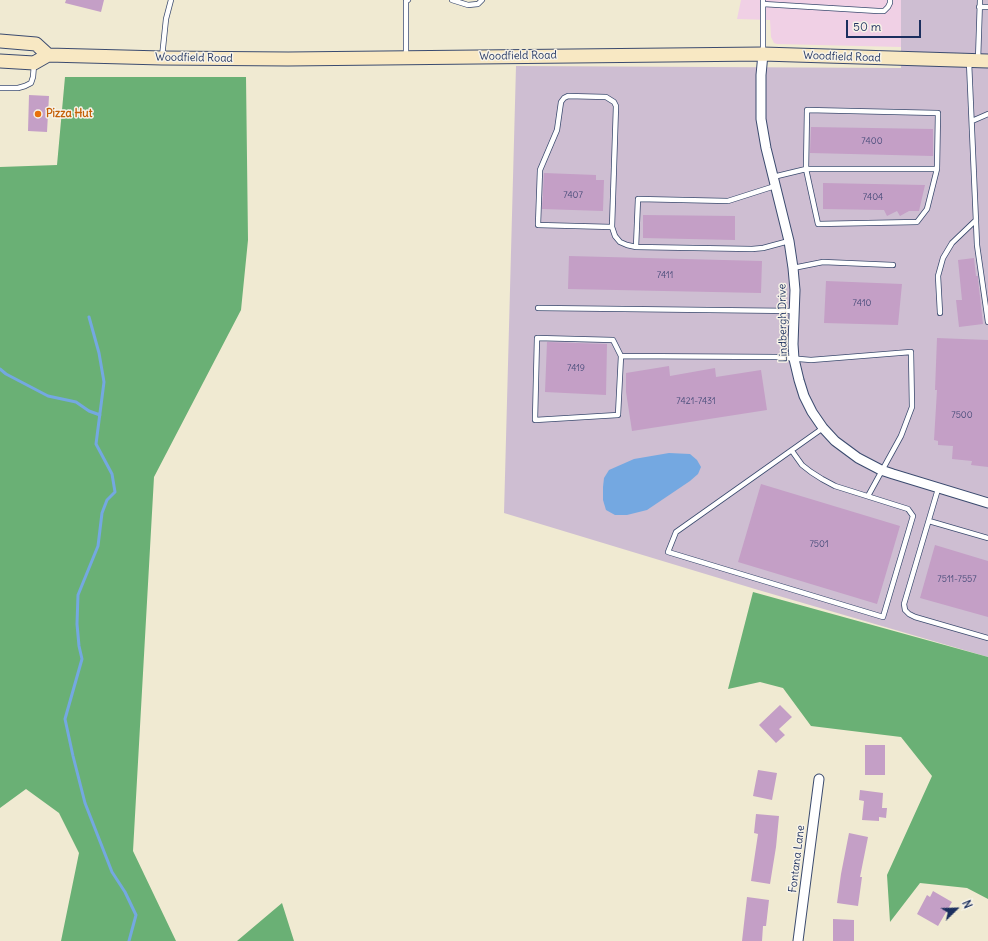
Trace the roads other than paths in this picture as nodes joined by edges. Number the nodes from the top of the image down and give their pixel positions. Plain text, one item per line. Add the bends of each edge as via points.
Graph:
1 (171, 0) edge
2 (407, 0) edge
3 (452, 0) edge
4 (482, 0) edge
5 (890, 0) edge
6 (980, 0) edge
7 (763, 2) edge
8 (781, 2) edge
9 (979, 7) junction
10 (988, 8) edge
11 (0, 41) edge
12 (763, 54) junction
13 (48, 55) junction
14 (406, 57) junction
15 (162, 58) junction
16 (0, 60) edge
17 (978, 60) edge
18 (34, 63) junction
19 (0, 88) edge
20 (988, 114) edge
21 (972, 121) junction
22 (806, 169) junction
23 (937, 169) junction
24 (774, 182) junction
25 (976, 220) junction
26 (612, 228) junction
27 (789, 242) junction
28 (636, 247) junction
29 (893, 265) dead end
30 (793, 268) junction
31 (538, 308) dead end
32 (794, 311) junction
33 (940, 313) dead end
34 (988, 322) edge
35 (620, 356) junction
36 (794, 359) junction
37 (823, 428) junction
38 (792, 450) junction
39 (882, 470) junction
40 (938, 488) junction
41 (868, 496) junction
42 (988, 503) edge
43 (929, 521) junction
44 (988, 538) edge
45 (988, 638) edge
46 (819, 779) dead end
47 (798, 941) edge

1 - 15 lane
2 - 14 lane
3 - 4 lane via 468,6 478,4
5 - 8 lane via 888,8 878,11
6 - 9 lane
7 - 8 lane
7 - 12 lane
9 - 10 lane
9 - 17 lane
11 - 13 main road via 36,44
12 - 14 main road, Woodfield Road
12 - 17 main road, Woodfield Road
12 - 24 street, Lindbergh Drive via 761,119
13 - 15 main road, Woodfield Road
13 - 18 main road
14 - 15 main road, Woodfield Road
16 - 18 main road
17 - 21 lane
18 - 19 lane via 31,83 18,88
20 - 21 lane
21 - 25 lane
22 - 23 lane
22 - 23 lane via 818,224 918,222 927,209
22 - 23 lane via 806,110 938,113
22 - 24 lane
24 - 27 street, Lindbergh Drive
24 - 28 lane via 728,201 638,200
25 - 33 lane via 952,244 943,258 938,276
25 - 34 lane
26 - 26 lane via 616,106 606,97 568,96 561,102 557,130 540,170 538,225
26 - 28 lane via 614,236 620,242
27 - 28 lane via 752,249
27 - 30 street, Lindbergh Drive
29 - 30 lane via 823,262
30 - 32 street, Lindbergh Drive
31 - 32 lane
32 - 36 street, Lindbergh Drive
35 - 35 lane via 618,415 535,420 536,338 613,340
35 - 36 lane
36 - 37 street, Lindbergh Drive via 804,396
36 - 39 lane via 811,360 911,352 912,407 901,436
37 - 38 lane
37 - 39 street, Lindbergh Drive via 835,441 858,458
38 - 41 lane via 802,465 822,479 835,486
38 - 41 lane via 676,532 668,552 883,617 913,516 908,509
39 - 40 street, Lindbergh Drive
39 - 41 lane
40 - 42 street, Lindbergh Drive
40 - 43 lane
43 - 44 lane
43 - 45 lane via 904,604 905,610 915,618
46 - 47 street, Fontana Lane

